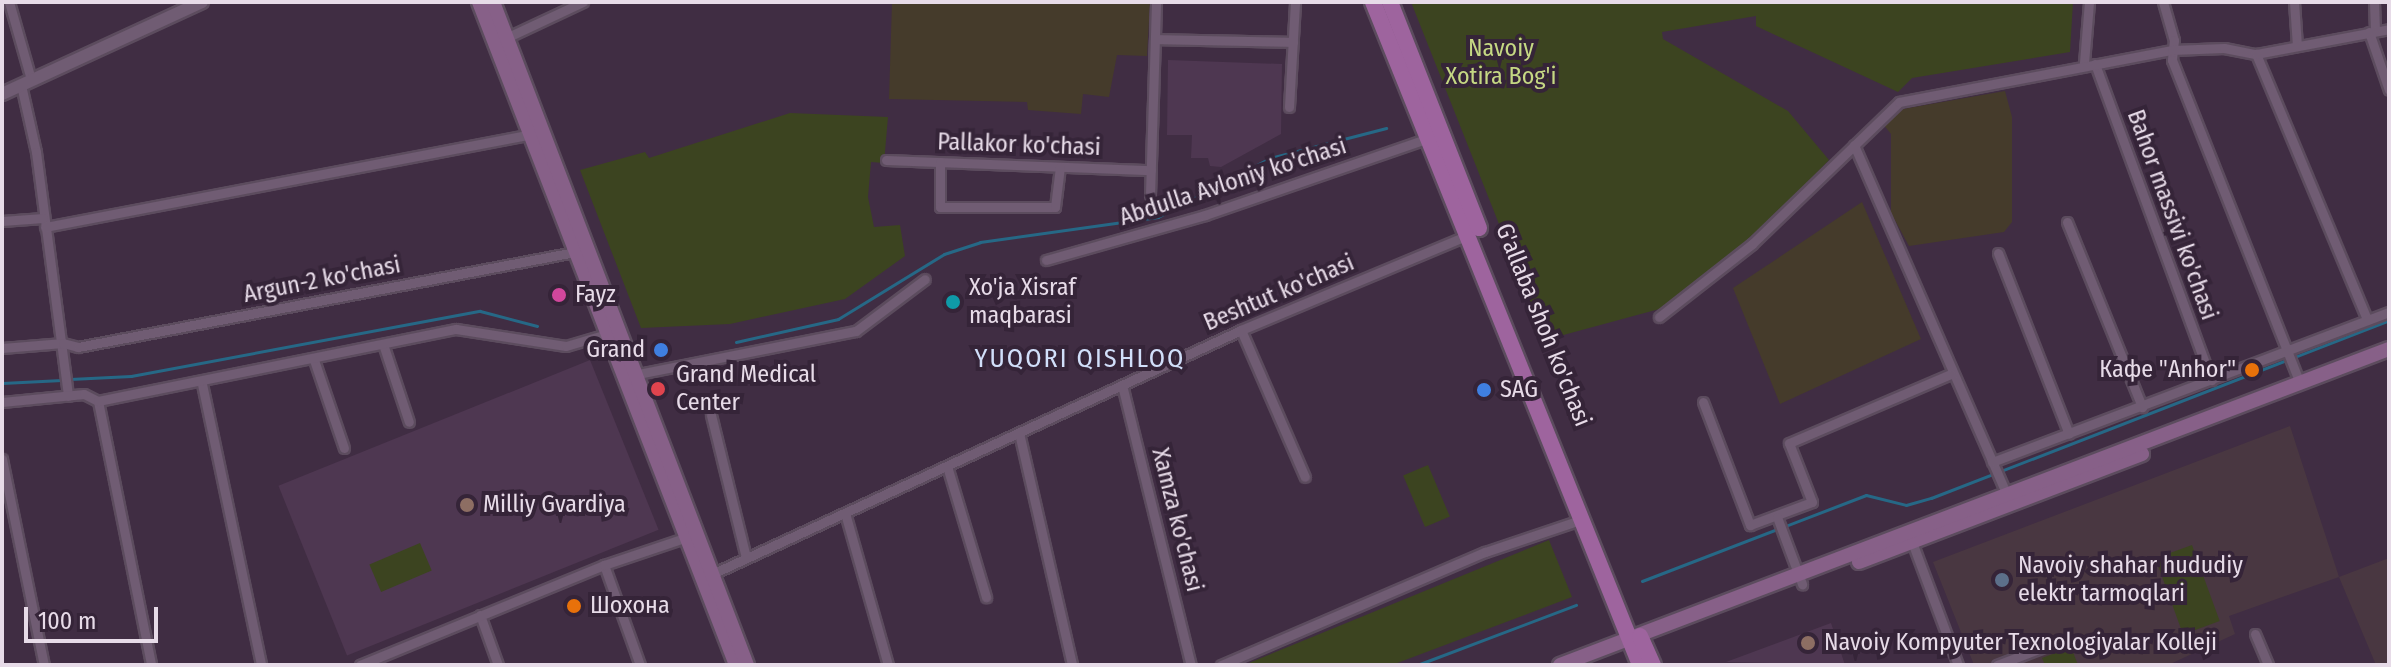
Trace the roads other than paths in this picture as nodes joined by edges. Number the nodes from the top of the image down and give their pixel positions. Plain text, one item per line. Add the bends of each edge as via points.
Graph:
1 (9, 2) edge
2 (202, 2) edge
3 (479, 2) edge
4 (493, 2) edge
5 (583, 2) edge
6 (1156, 2) edge
7 (1295, 2) edge
8 (1373, 2) edge
9 (1390, 2) edge
10 (2089, 2) edge
11 (2163, 2) edge
12 (2294, 2) edge
13 (2374, 2) edge
14 (2389, 29) edge
15 (2372, 31) junction
16 (506, 38) junction
17 (1155, 39) junction
18 (1293, 42) junction
19 (2297, 46) junction
20 (2172, 50) junction
21 (2256, 54) junction
22 (2084, 63) junction
23 (2095, 64) junction
24 (26, 82) junction
25 (2389, 90) edge
26 (2, 94) edge
27 (1289, 107) dead end
28 (536, 133) junction
29 (1431, 137) junction
30 (1854, 145) junction
31 (886, 160) dead end
32 (940, 162) junction
33 (1060, 167) junction
34 (1151, 170) junction
35 (1150, 195) dead end
36 (2, 221) edge
37 (44, 222) junction
38 (2067, 222) dead end
39 (1470, 234) junction
40 (582, 251) junction
41 (1998, 253) dead end
42 (1046, 260) dead end
43 (925, 279) dead end
44 (2389, 312) edge
45 (1659, 317) dead end
46 (2367, 320) junction
47 (1241, 330) junction
48 (614, 331) junction
49 (383, 344) junction
50 (2, 348) edge
51 (64, 348) junction
52 (2389, 349) edge
53 (2287, 353) junction
54 (314, 360) junction
55 (2389, 360) edge
56 (1951, 374) junction
57 (632, 375) junction
58 (2211, 380) junction
59 (202, 384) junction
60 (2300, 384) junction
61 (1122, 385) junction
62 (68, 396) junction
63 (98, 401) junction
64 (2, 402) edge
65 (1703, 402) dead end
66 (2142, 407) junction
67 (711, 415) dead end
68 (409, 422) dead end
69 (1019, 433) junction
70 (2069, 434) junction
71 (344, 448) dead end
72 (2, 459) edge
73 (1992, 462) junction
74 (947, 466) junction
75 (1305, 477) dead end
76 (2008, 499) junction
77 (845, 513) junction
78 (1777, 517) junction
79 (1583, 519) junction
80 (691, 536) junction
81 (1912, 542) junction
82 (746, 558) junction
83 (604, 565) junction
84 (712, 574) junction
85 (1800, 580) junction
86 (986, 597) dead end
87 (480, 615) junction
88 (2255, 634) dead end
89 (2062, 640) dead end
90 (1636, 641) junction
91 (371, 662) edge
92 (44, 665) edge
93 (151, 665) edge
94 (261, 665) edge
95 (360, 665) edge
96 (498, 665) edge
97 (640, 665) edge
98 (736, 665) edge
99 (747, 665) edge
100 (888, 665) edge
101 (1072, 665) edge
102 (1191, 665) edge
103 (1221, 665) edge
104 (1560, 665) edge
105 (1588, 665) edge
106 (1640, 665) edge
107 (1653, 665) edge
108 (1958, 665) edge
109 (1997, 665) edge
110 (2268, 665) edge

1 - 24 street
2 - 24 street
3 - 28 main road
4 - 16 main road
5 - 16 street
6 - 17 street
7 - 18 street
8 - 29 main road, G'allaba shoh ko'chasi
9 - 90 main road, G'allaba shoh ko'chasi
10 - 22 street
11 - 20 street
12 - 19 street
13 - 15 street
14 - 15 street
15 - 19 street
15 - 25 street
16 - 28 main road
17 - 18 street
17 - 34 street
18 - 27 street
19 - 21 street
20 - 21 street via 2224,48
20 - 23 street
20 - 53 street
21 - 46 street
22 - 23 street
22 - 30 street via 1899,102
23 - 58 street, Bahor massivi ko'chasi
24 - 26 street
24 - 37 street
28 - 37 street
28 - 40 main road
29 - 39 main road, G'allaba shoh ko'chasi
29 - 42 street, Abdulla Avloniy ko'chasi via 1205,215
30 - 45 street via 1752,244
30 - 56 street
31 - 32 street, Pallakor ko'chasi
32 - 33 street, Pallakor ko'chasi
32 - 33 street via 940,207 1055,207
33 - 34 street, Pallakor ko'chasi
34 - 35 street
36 - 37 street
37 - 51 street
38 - 66 street
39 - 47 street, Beshtut ko'chasi
39 - 79 main road, G'allaba shoh ko'chasi
40 - 48 main road
40 - 51 street, Argun-2 ko'chasi
41 - 70 street
43 - 57 street via 871,322 848,333
44 - 46 street
46 - 53 street
47 - 61 street, Beshtut ko'chasi
47 - 75 street
48 - 49 street via 566,346 456,329
48 - 57 main road
49 - 54 street
49 - 68 street
50 - 51 street, Argun-2 ko'chasi
51 - 62 street
52 - 60 main road
53 - 58 street
53 - 60 street
54 - 59 street
54 - 71 street
55 - 76 main road
56 - 73 street
56 - 78 street via 1789,443 1812,502
57 - 80 main road
58 - 66 street
59 - 63 street
59 - 94 street
60 - 76 main road
61 - 69 street, Beshtut ko'chasi
61 - 102 street, Xamza ko'chasi
62 - 63 street via 84,394
62 - 64 street
63 - 93 street
65 - 78 street via 1750,525
66 - 70 street
67 - 82 street
69 - 74 street, Beshtut ko'chasi
69 - 101 street
70 - 73 street
72 - 92 street
73 - 76 street
74 - 77 street, Beshtut ko'chasi
74 - 86 street
76 - 81 main road
76 - 85 main road
77 - 82 street, Beshtut ko'chasi
77 - 100 street
78 - 85 street
79 - 90 main road, G'allaba shoh ko'chasi
79 - 103 street via 1485,552
80 - 83 street
80 - 84 main road
80 - 98 main road
81 - 85 main road
81 - 108 street
82 - 84 street, Beshtut ko'chasi
83 - 87 street
83 - 97 street
84 - 99 main road
85 - 90 main road
87 - 91 street
87 - 96 street
88 - 110 street
89 - 109 street
90 - 104 main road
90 - 105 main road
90 - 106 main road
90 - 107 main road, G'allaba shoh ko'chasi
91 - 95 street

